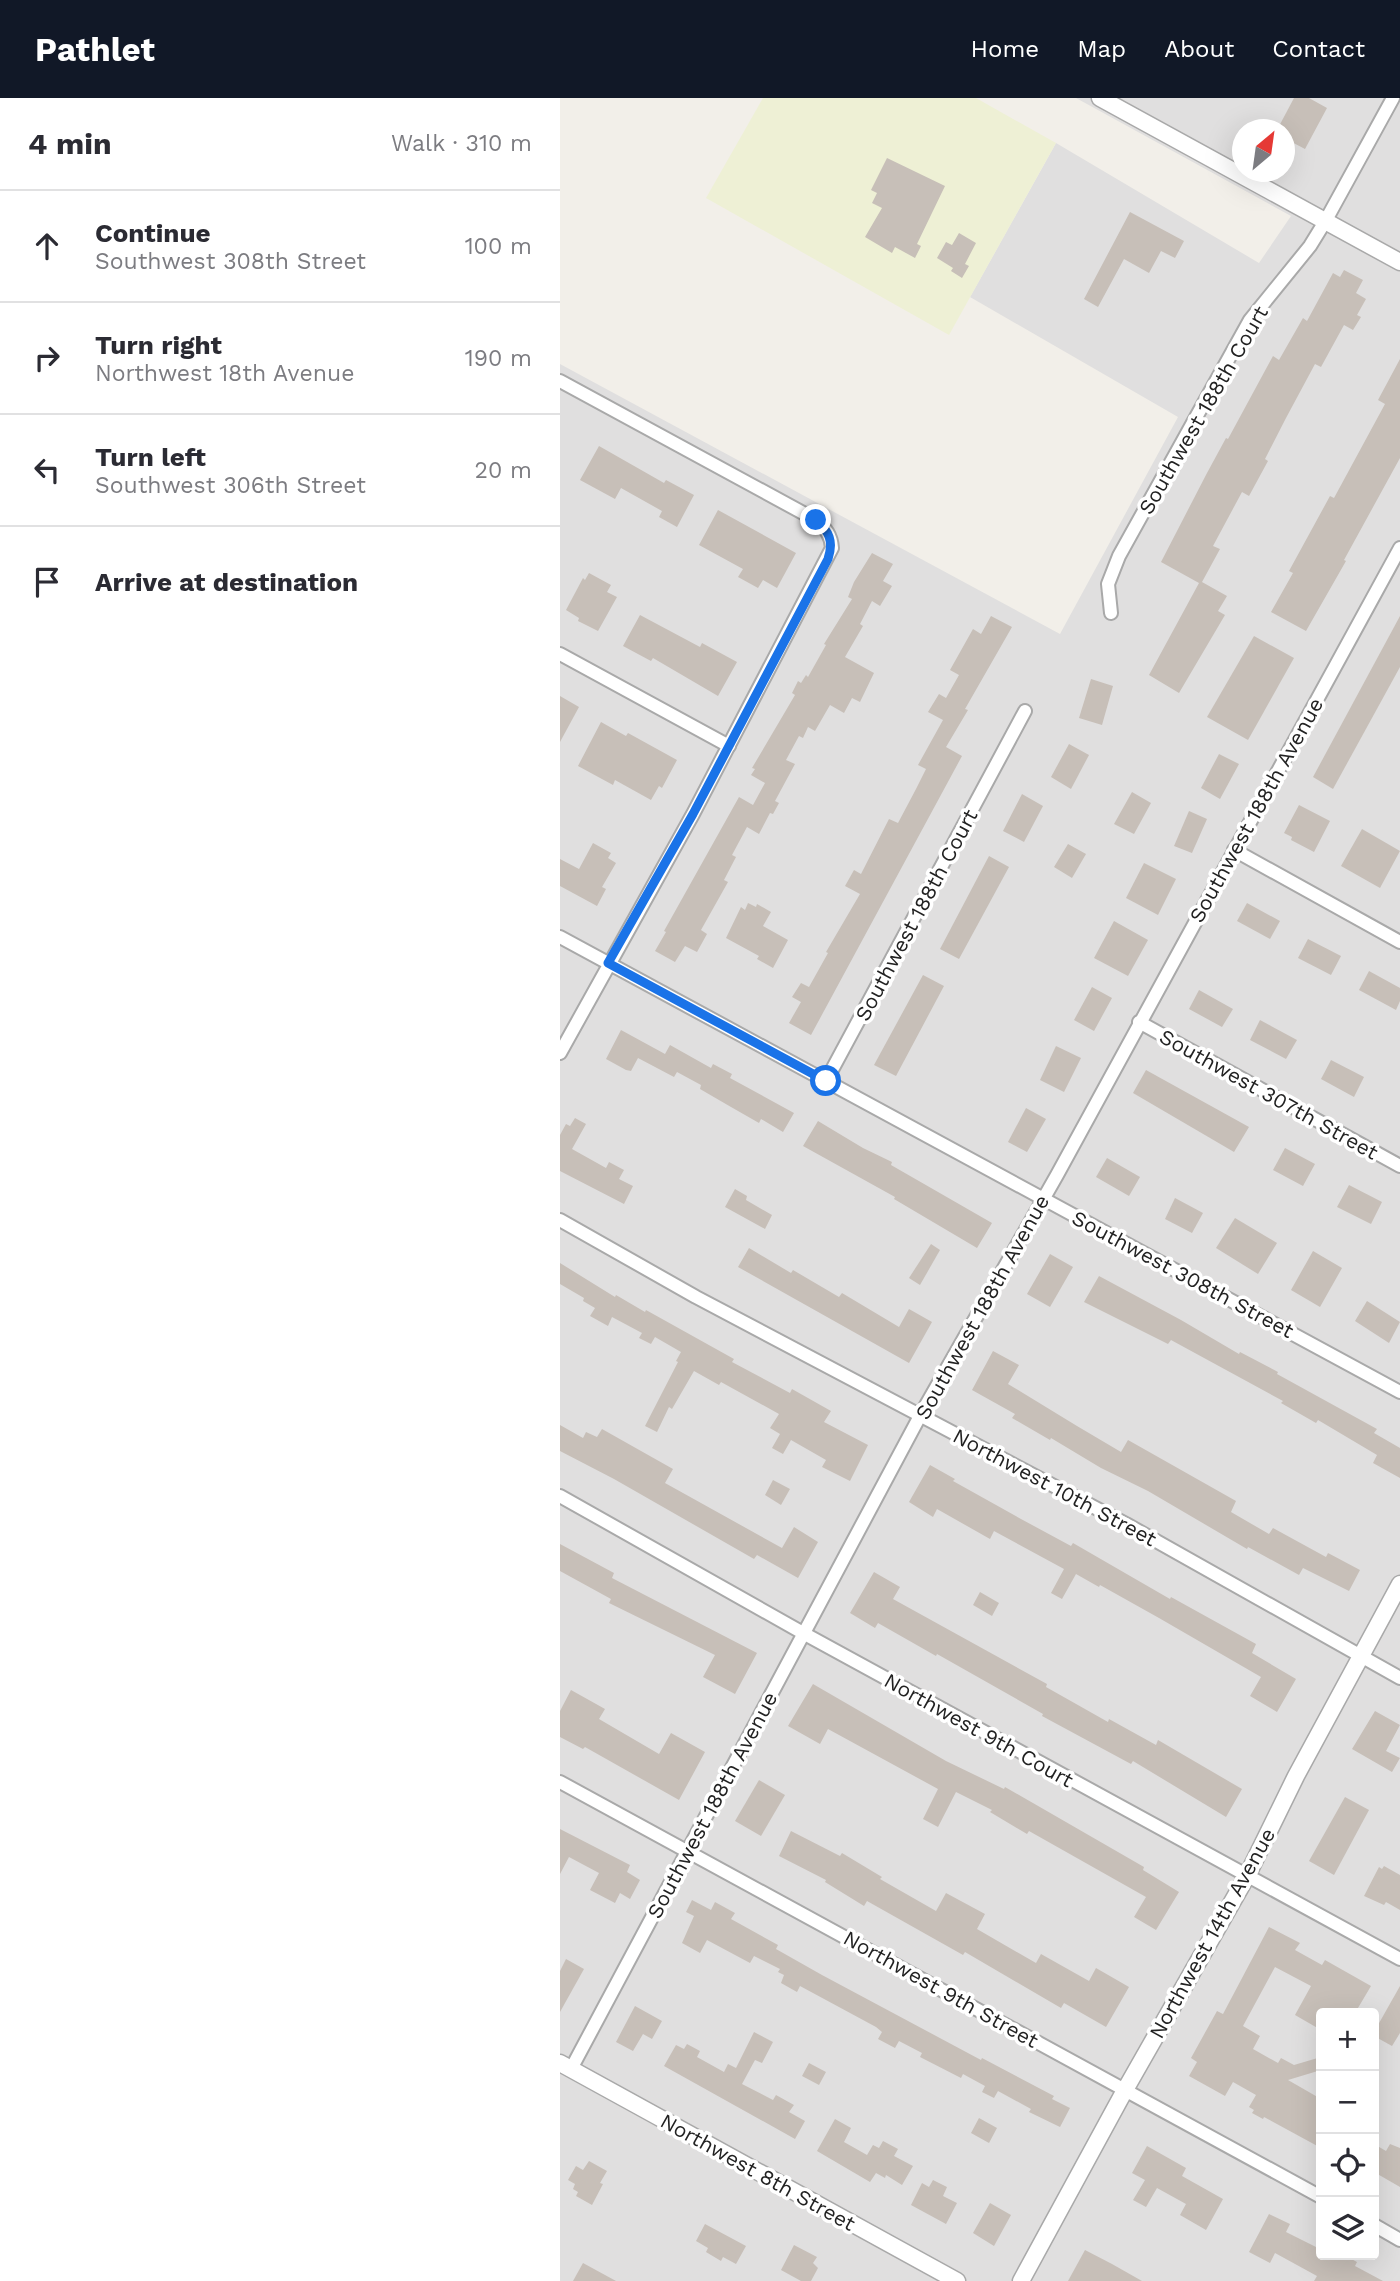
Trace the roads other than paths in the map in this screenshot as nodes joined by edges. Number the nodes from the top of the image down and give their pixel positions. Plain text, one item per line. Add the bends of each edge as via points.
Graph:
1 (1100, 98) edge
2 (1393, 98) edge
3 (1326, 220) junction
4 (1400, 262) edge
5 (560, 381) edge
6 (1400, 548) edge
7 (1111, 613) dead end
8 (560, 654) edge
9 (1025, 712) dead end
10 (729, 746) junction
11 (1234, 850) junction
12 (560, 937) edge
13 (1400, 942) edge
14 (608, 963) junction
15 (1139, 1022) junction
16 (560, 1053) edge
17 (826, 1081) junction
18 (1400, 1166) edge
19 (1043, 1199) junction
20 (560, 1220) edge
21 (1400, 1392) edge
22 (921, 1414) junction
23 (560, 1496) edge
24 (1400, 1584) edge
25 (803, 1633) junction
26 (1361, 1657) junction
27 (1400, 1678) edge
28 (560, 1782) edge
29 (688, 1850) junction
30 (1247, 1876) junction
31 (1400, 1959) edge
32 (566, 2066) edge
33 (1125, 2090) junction
34 (1316, 2194) edge
35 (1379, 2228) edge
36 (1400, 2240) edge
37 (957, 2281) edge
38 (1021, 2281) edge

1 - 3 street
2 - 3 street, Southwest 188th Court
3 - 4 street
3 - 7 street, Southwest 188th Court via 1250,320 1119,556 1108,584
5 - 10 street via 816,520 831,538 828,559
6 - 11 street, Southwest 188th Avenue
8 - 10 street
9 - 17 street, Southwest 188th Court
10 - 14 street
11 - 13 street
11 - 15 street, Southwest 188th Avenue
12 - 14 street, Southwest 308th Street
14 - 16 street
14 - 17 street, Southwest 308th Street
15 - 18 street, Southwest 307th Street
15 - 19 street, Southwest 188th Avenue
17 - 19 street, Southwest 308th Street
19 - 21 street, Southwest 308th Street
19 - 22 street, Southwest 188th Avenue
20 - 22 street, Northwest 10th Street
22 - 25 street, Southwest 188th Avenue
22 - 26 street, Northwest 10th Street
23 - 25 street, Northwest 9th Court
24 - 26 street, Northwest 14th Avenue
25 - 29 street, Southwest 188th Avenue
25 - 30 street, Northwest 9th Court
26 - 27 street, Northwest 10th Street
26 - 30 street, Northwest 14th Avenue
28 - 29 street, Northwest 9th Street
29 - 32 street, Southwest 188th Avenue
29 - 33 street, Northwest 9th Street
30 - 31 street, Northwest 9th Court
30 - 33 street, Northwest 14th Avenue
32 - 37 street, Northwest 8th Street
33 - 34 street, Northwest 9th Street
33 - 38 street, Northwest 14th Avenue
35 - 36 street

